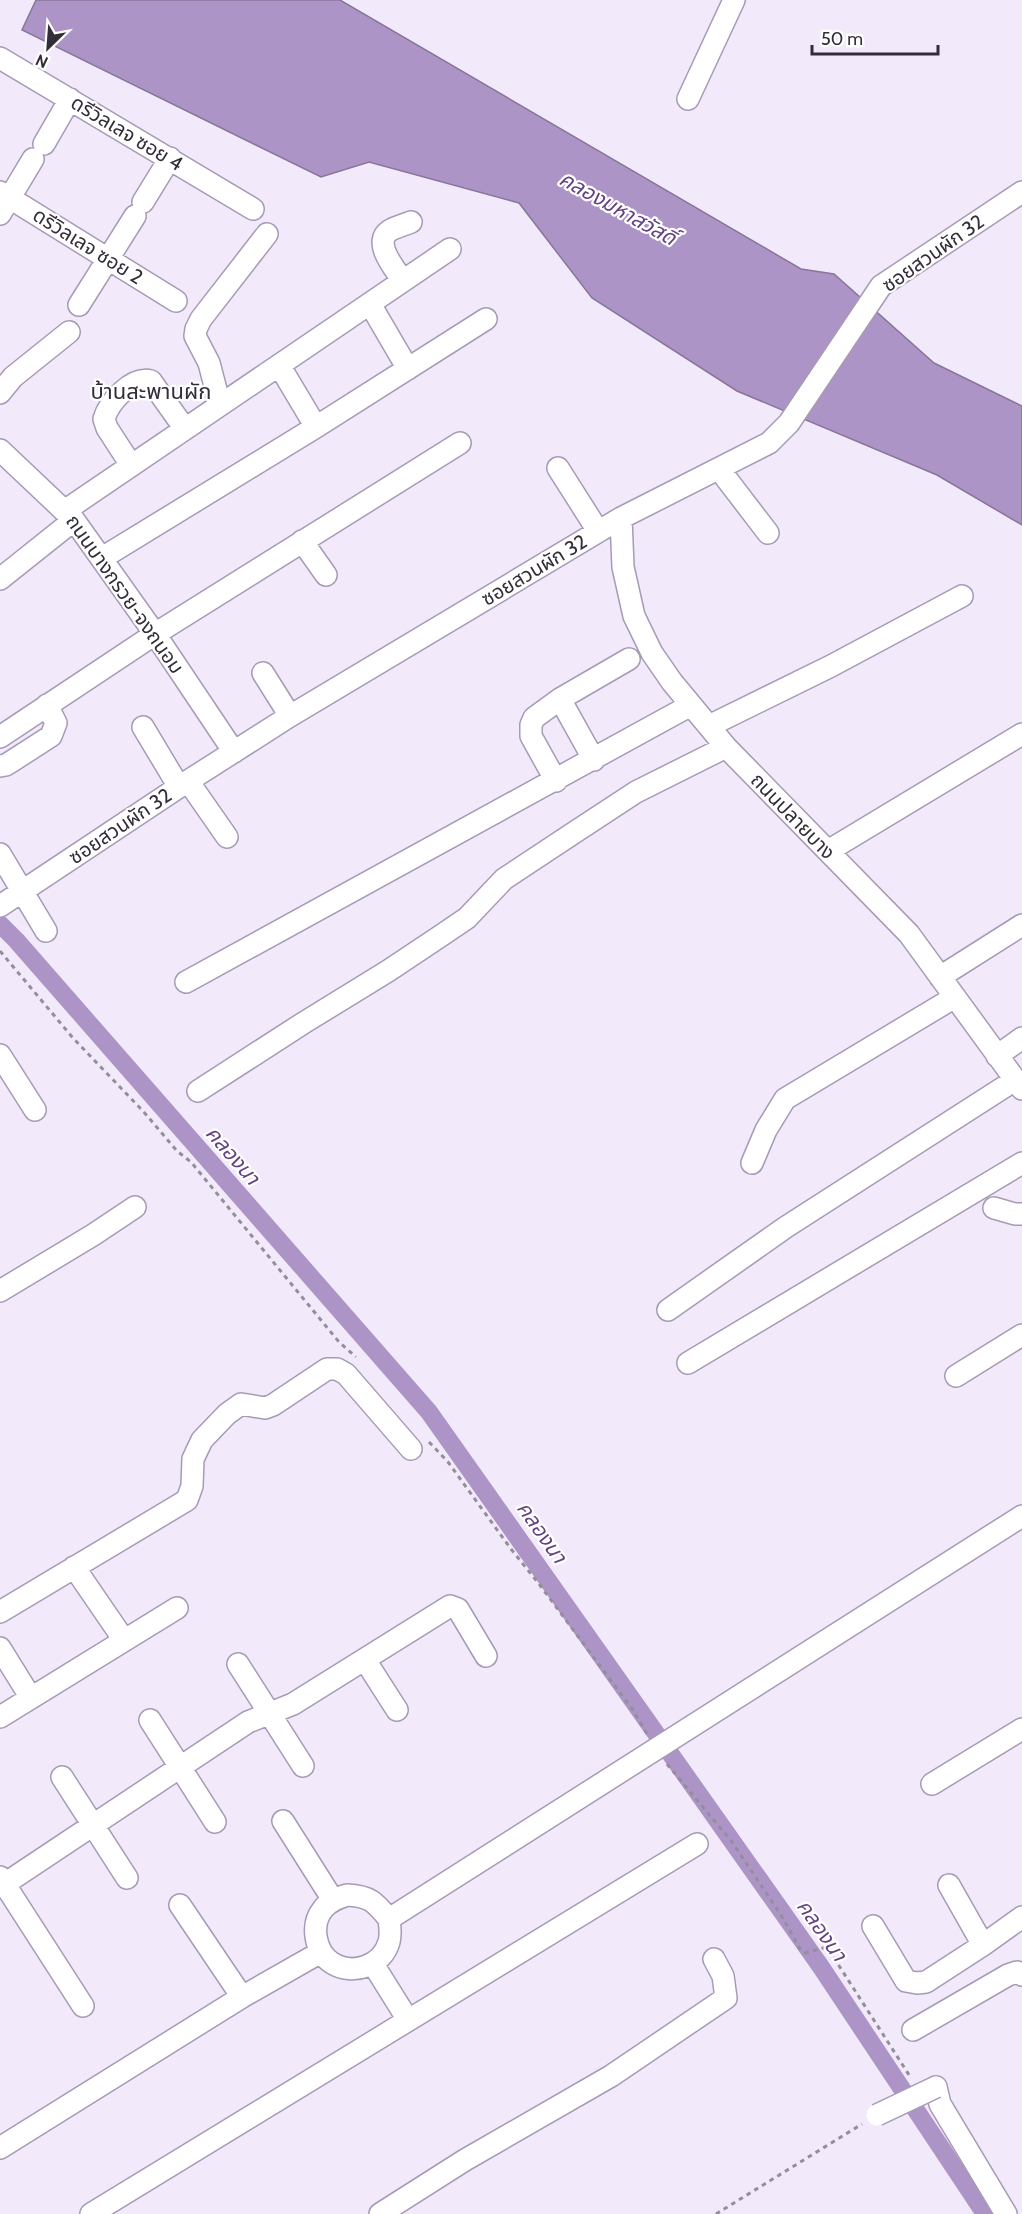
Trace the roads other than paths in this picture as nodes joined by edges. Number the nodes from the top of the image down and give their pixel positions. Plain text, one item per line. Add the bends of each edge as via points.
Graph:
1 (734, 0) edge
2 (0, 58) edge
3 (70, 99) junction
4 (688, 99) dead end
5 (170, 158) junction
6 (1022, 192) edge
7 (3, 201) edge
8 (253, 209) dead end
9 (411, 222) dead end
10 (267, 234) dead end
11 (450, 249) dead end
12 (108, 258) junction
13 (403, 281) junction
14 (176, 301) dead end
15 (370, 304) junction
16 (79, 305) dead end
17 (486, 319) dead end
18 (69, 332) dead end
19 (279, 365) junction
20 (408, 369) junction
21 (0, 393) edge
22 (220, 405) junction
23 (316, 427) junction
24 (185, 429) junction
25 (460, 443) dead end
26 (0, 450) edge
27 (131, 465) junction
28 (558, 468) dead end
29 (718, 469) junction
30 (70, 515) junction
31 (621, 518) junction
32 (598, 531) junction
33 (768, 533) dead end
34 (302, 541) junction
35 (102, 558) junction
36 (326, 575) dead end
37 (0, 579) edge
38 (962, 597) dead end
39 (155, 634) junction
40 (628, 659) dead end
41 (263, 673) dead end
42 (560, 699) junction
43 (47, 705) junction
44 (691, 705) junction
45 (290, 716) junction
46 (709, 726) junction
47 (143, 727) dead end
48 (1022, 734) edge
49 (0, 737) edge
50 (726, 747) junction
51 (234, 752) junction
52 (594, 760) junction
53 (0, 766) edge
54 (556, 781) junction
55 (183, 784) junction
56 (227, 837) dead end
57 (828, 851) junction
58 (0, 855) edge
59 (21, 892) junction
60 (0, 906) edge
61 (1022, 925) edge
62 (46, 931) dead end
63 (940, 977) junction
64 (186, 982) dead end
65 (955, 998) junction
66 (1022, 1038) edge
67 (0, 1055) edge
68 (997, 1056) junction
69 (1019, 1085) edge
70 (198, 1091) dead end
71 (35, 1110) dead end
72 (1022, 1162) edge
73 (752, 1163) dead end
74 (135, 1207) dead end
75 (994, 1208) dead end
76 (1022, 1214) edge
77 (0, 1291) edge
78 (668, 1310) dead end
79 (1022, 1335) edge
80 (688, 1364) dead end
81 (956, 1376) dead end
82 (419, 1444) road end
83 (1022, 1516) edge
84 (74, 1567) junction
85 (177, 1608) dead end
86 (0, 1612) edge
87 (124, 1640) junction
88 (0, 1648) edge
89 (486, 1656) dead end
90 (365, 1660) junction
91 (238, 1664) dead end
92 (31, 1698) junction
93 (397, 1710) dead end
94 (269, 1714) junction
95 (0, 1717) edge
96 (150, 1720) dead end
97 (1022, 1729) edge
98 (303, 1766) dead end
99 (181, 1768) junction
100 (62, 1776) dead end
101 (932, 1784) dead end
102 (284, 1821) dead end
103 (215, 1822) dead end
104 (94, 1826) junction
105 (697, 1844) dead end
106 (128, 1878) dead end
107 (2, 1883) edge
108 (949, 1885) dead end
109 (333, 1900) junction
110 (180, 1905) dead end
111 (1022, 1917) edge
112 (390, 1919) junction
113 (873, 1926) dead end
114 (983, 1945) junction
115 (321, 1952) junction
116 (714, 1959) dead end
117 (373, 1964) junction
118 (1022, 1975) edge
119 (242, 1997) junction
120 (83, 2006) dead end
121 (408, 2020) junction
122 (913, 2030) dead end
123 (877, 2115) road end
124 (0, 2148) edge
125 (91, 2214) edge
126 (380, 2214) edge
127 (1006, 2214) edge

1 - 4 street
2 - 3 street, ดรีวิลเลจ ซอย 4
3 - 5 street, ดรีวิลเลจ ซอย 4
3 - 7 street
5 - 8 street, ดรีวิลเลจ ซอย 4
5 - 12 street
6 - 29 street, ซอยสวนผัก 32 via 881,286 789,423 769,443
7 - 12 street, ดรีวิลเลจ ซอย 2
9 - 13 street via 388,232 383,239 389,259
10 - 22 street via 196,328 195,336 208,363
11 - 13 street
12 - 14 street, ดรีวิลเลจ ซอย 2
12 - 16 street
13 - 15 street
15 - 19 street
15 - 20 street
17 - 20 street
18 - 21 street via 13,377
19 - 22 street
19 - 23 street
20 - 23 street
22 - 24 street
23 - 35 street
24 - 27 street
24 - 27 street via 151,381 137,381 111,405 104,419
25 - 34 street
26 - 30 street, ถนนบางกรวย-จงถนอม
27 - 30 street
28 - 32 street
29 - 31 street, ซอยสวนผัก 32
29 - 33 street
30 - 35 street, ถนนบางกรวย-จงถนอม
30 - 37 street
31 - 32 street, ซอยสวนผัก 32
31 - 44 street, ถนนปลายบาง via 623,567 634,616 652,653
32 - 45 street, ซอยสวนผัก 32
34 - 36 street
34 - 39 street
35 - 39 street, ถนนบางกรวย-จงถนอม
38 - 46 street
39 - 43 street
39 - 51 street, ถนนบางกรวย-จงถนอม
40 - 42 street
41 - 45 street
42 - 52 street
42 - 54 street via 534,718 531,725 531,736
43 - 49 street
43 - 53 street via 56,723 51,736
44 - 46 street, ถนนปลายบาง
44 - 52 street
45 - 51 street, ซอยสวนผัก 32
46 - 50 street, ถนนปลายบาง
47 - 55 street
48 - 57 street
50 - 57 street, ถนนปลายบาง
50 - 70 street via 636,792 504,879 467,918
51 - 55 street, ซอยสวนผัก 32
52 - 54 street
54 - 64 street
55 - 56 street
55 - 59 street, ซอยสวนผัก 32
57 - 63 street, ถนนปลายบาง via 909,934
58 - 59 street
59 - 60 street, ซอยสวนผัก 32
59 - 62 street
61 - 63 street
63 - 65 street, ถนนปลายบาง
65 - 68 street, ถนนปลายบาง
65 - 73 street via 785,1099
66 - 68 street
67 - 71 street
68 - 69 street, ถนนปลายบาง
69 - 78 street via 786,1227
72 - 80 street
74 - 77 street
75 - 76 street
79 - 81 street
82 - 84 street via 346,1374 327,1368 273,1405 265,1408 241,1404 227,1414 202,1440 193,1459 187,1500
83 - 112 street
84 - 86 street
84 - 87 street
85 - 87 street
87 - 92 street
88 - 92 street
89 - 90 street via 454,1606
90 - 93 street
90 - 94 street via 293,1704
91 - 94 street
92 - 95 street
94 - 98 street
94 - 99 street via 248,1722
96 - 99 street
97 - 101 street
99 - 103 street
99 - 104 street
100 - 104 street
102 - 109 street
104 - 106 street
104 - 107 street
105 - 121 street
107 - 120 street
108 - 114 street
109 - 112 street via 361,1895 375,1901
109 - 115 street via 316,1923
110 - 119 street
111 - 114 street
112 - 117 street via 390,1941
113 - 114 street via 906,1981 917,1983 926,1982
115 - 117 street via 344,1968 359,1969
115 - 119 street
116 - 126 street via 723,1976 726,1998 611,2076
117 - 121 street
118 - 122 street via 1008,1975
119 - 124 street
121 - 125 street
123 - 127 street, bridge via 936,2087 939,2104

